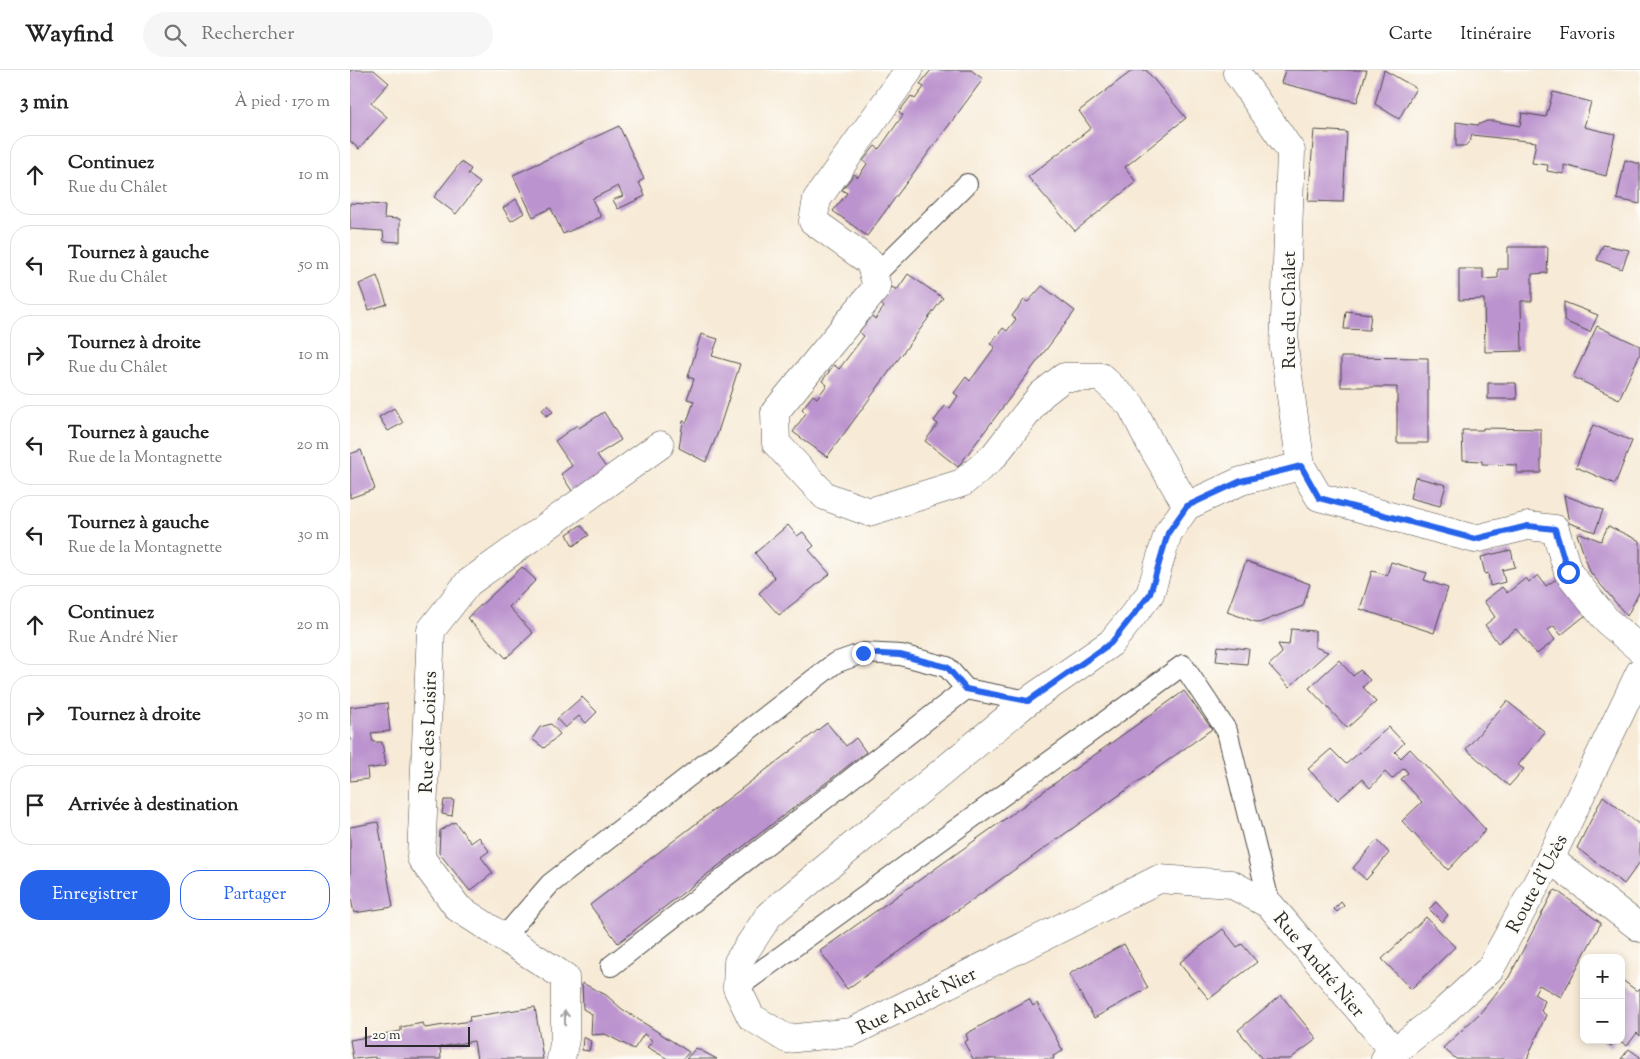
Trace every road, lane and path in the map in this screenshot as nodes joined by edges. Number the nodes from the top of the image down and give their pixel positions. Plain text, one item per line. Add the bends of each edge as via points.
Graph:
1 (908, 70) edge
2 (1238, 70) edge
3 (967, 184) dead end
4 (874, 276) junction
5 (660, 445) dead end
6 (1301, 466) junction
7 (1187, 506) junction
8 (1640, 649) edge
9 (1640, 672) edge
10 (966, 689) junction
11 (1028, 701) junction
12 (1550, 859) junction
13 (1270, 905) junction
14 (1640, 928) edge
15 (504, 937) junction
16 (611, 966) dead end
17 (737, 988) junction
18 (1390, 1055) edge
19 (562, 1059) edge

1 - 4 street via 817,199 813,221 870,262
2 - 6 street, Rue du Châlet via 1291,151 1284,348
3 - 4 lane
4 - 7 street via 877,287 775,412 776,444 825,496 869,512 962,483 993,457 1041,395 1064,377 1101,377 1132,405 1150,444
5 - 15 street, Rue des Loisirs via 468,583 431,630 422,858 458,908
6 - 7 street via 1241,481
6 - 8 street, Rue du Châlet via 1319,498 1475,539 1528,526 1555,529 1568,572 1608,622
7 - 11 street, Rue André Nier via 1168,533 1150,594 1111,643
9 - 12 street, Route d'Uzès
10 - 11 lane
10 - 15 lane via 947,667 900,655 863,653 835,663 550,884
10 - 16 lane
11 - 17 street, Rue André Nier via 769,915 738,962
12 - 14 street
12 - 18 street, Route d'Uzès via 1490,969
13 - 17 street, Rue André Nier via 1231,884 1159,879 852,1032 787,1039 752,1017
13 - 17 lane via 1227,731 1183,665
13 - 18 street, Rue André Nier
19 -> 15 street, Rue des Loisirs via 565,977

